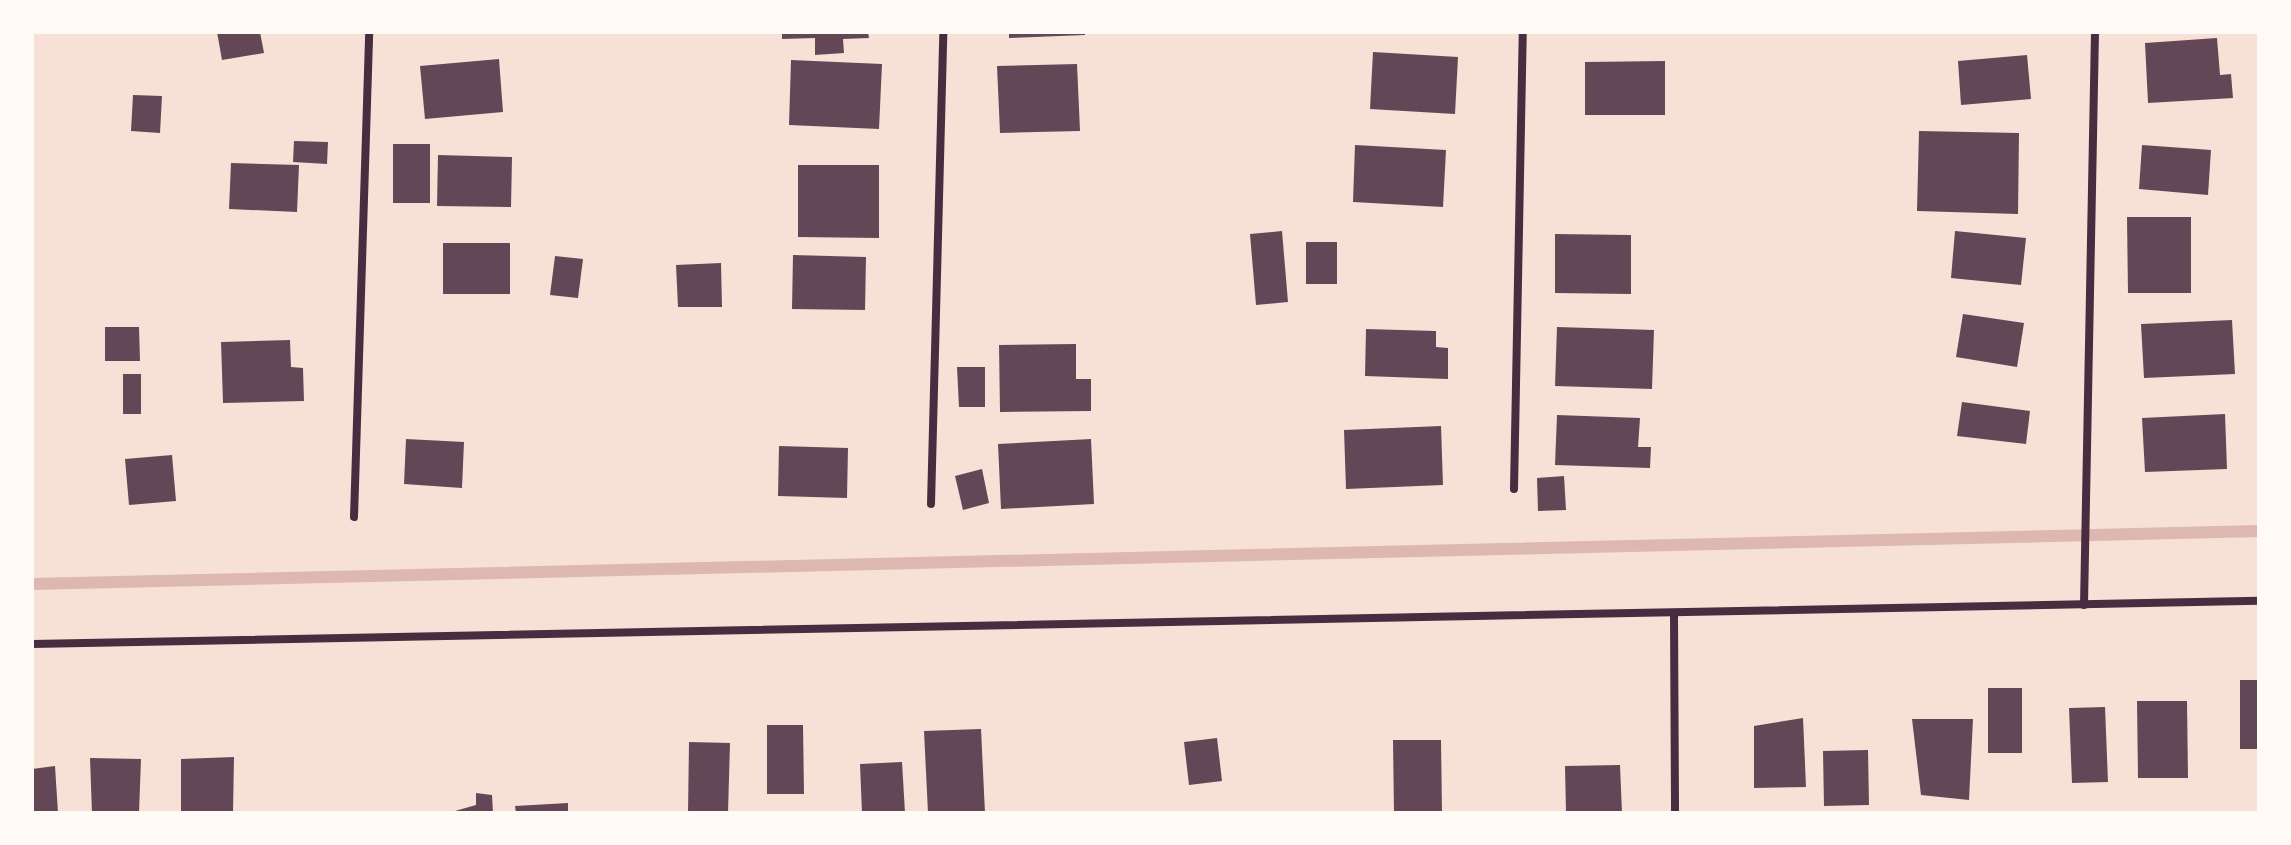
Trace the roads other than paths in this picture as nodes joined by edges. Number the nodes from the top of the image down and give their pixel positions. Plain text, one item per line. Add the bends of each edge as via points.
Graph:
1 (369, 32) edge
2 (943, 32) edge
3 (1523, 32) edge
4 (2095, 32) edge
5 (1514, 489) dead end
6 (931, 504) dead end
7 (354, 517) dead end
8 (2259, 601) edge
9 (2084, 605) junction
10 (1674, 615) junction
11 (32, 644) edge
12 (1675, 813) edge

1 - 7 street
2 - 6 street
3 - 5 street
4 - 9 street
8 - 9 street
9 - 10 street
10 - 11 street
10 - 12 street

